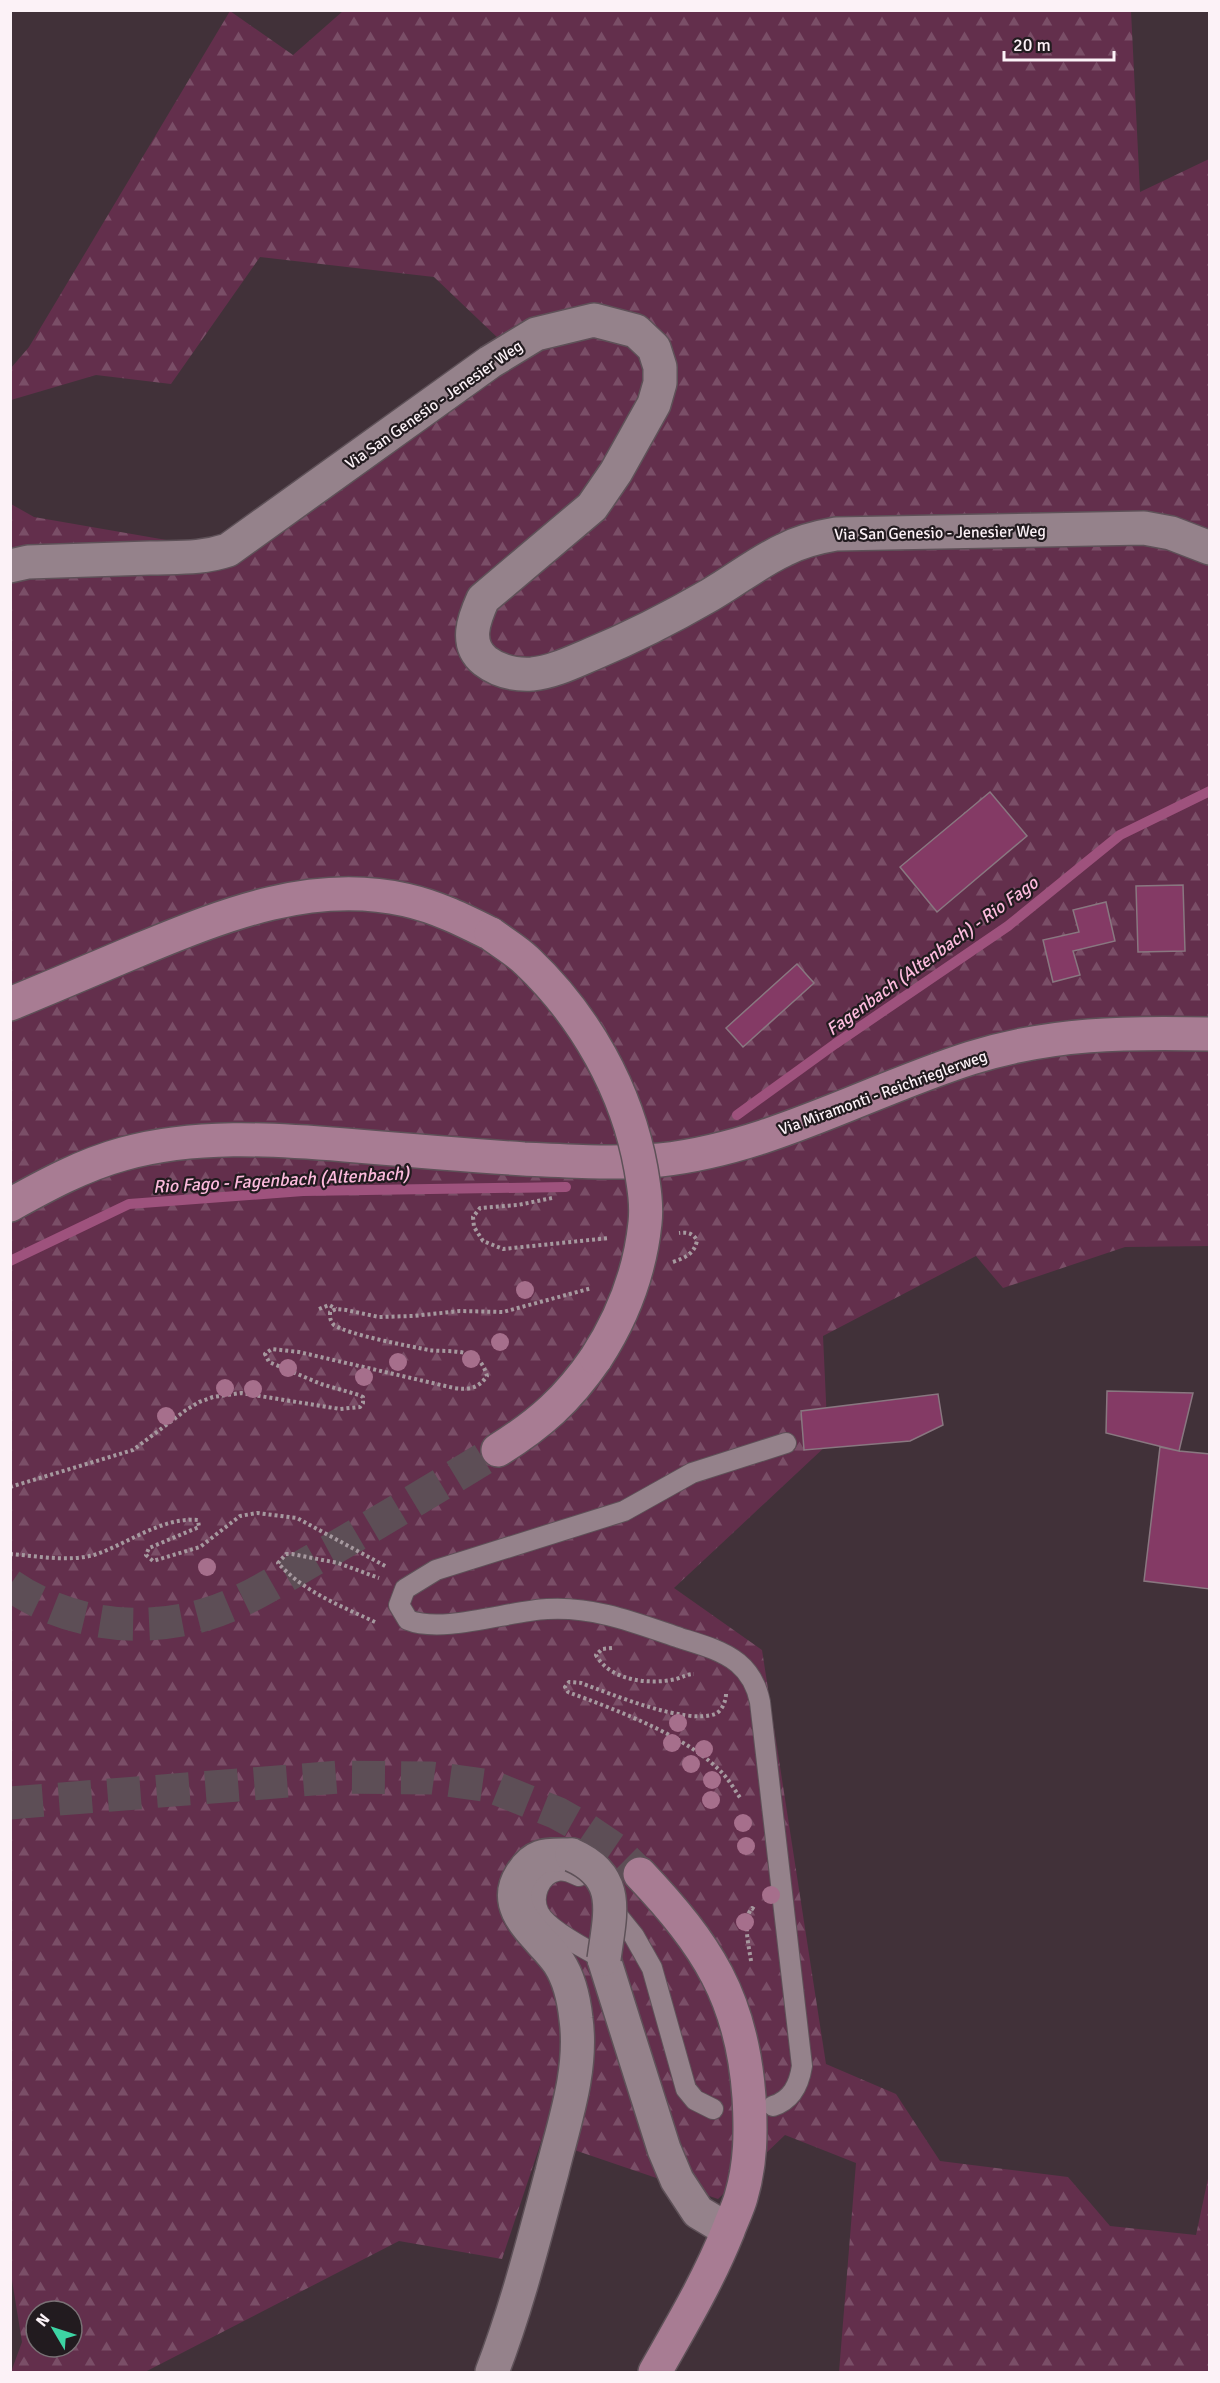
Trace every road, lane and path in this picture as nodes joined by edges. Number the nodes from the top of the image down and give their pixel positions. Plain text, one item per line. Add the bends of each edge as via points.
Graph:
1 (1209, 548) edge
2 (10, 566) edge
3 (10, 1004) edge
4 (1209, 1034) edge
5 (10, 1205) edge
6 (480, 1208) dead end
7 (673, 1233) dead end
8 (616, 1238) dead end
9 (669, 1263) dead end
10 (593, 1287) dead end
11 (319, 1309) dead end
12 (336, 1309) junction
13 (786, 1443) dead end
14 (498, 1450) tunnel mouth
15 (10, 1487) edge
16 (10, 1554) edge
17 (392, 1570) dead end
18 (382, 1579) dead end
19 (384, 1626) dead end
20 (617, 1647) dead end
21 (699, 1675) dead end
22 (727, 1687) dead end
23 (746, 1808) dead end
24 (640, 1874) tunnel mouth
25 (757, 1913) dead end
26 (604, 1959) junction
27 (752, 1966) dead end
28 (773, 2106) dead end
29 (713, 2109) dead end
30 (728, 2230) junction
31 (492, 2373) edge
32 (655, 2373) edge

1 - 2 street, Via San Genesio - Jenesier Weg via 1171,533 1144,528 836,534 812,538 786,549 638,634 558,668 513,674 493,667 477,654 472,638 474,619 483,599 592,507 654,404 660,383 654,348 636,331 594,320 536,334 490,362 228,550 188,559 51,561
3 - 14 main road, bridge via 202,924 248,908 322,894 391,897 451,913 491,934 526,960 554,989 609,1069 636,1144 645,1194 645,1221 639,1261 609,1338 576,1387 551,1413
4 - 5 main road, Via Miramonti - Reichrieglerweg via 1078,1035 1006,1048 932,1072 770,1135 660,1160 601,1163 282,1140 218,1140 124,1154 84,1168
6 - 8 path via 473,1217 474,1227 483,1240 503,1249
7 - 9 path via 690,1233 697,1240 688,1256
10 - 12 path via 503,1312 379,1317
11 - 12 path via 329,1305
12 - 15 path via 330,1312 330,1319 338,1326 431,1350 463,1353 481,1362 487,1376 476,1387 465,1390 272,1348 265,1354 269,1362 359,1395 363,1403 340,1410 240,1393 213,1397 186,1410 133,1450
13 - 28 lane via 692,1473 624,1511 436,1570 405,1589 399,1605 408,1620 426,1624 549,1609 596,1612 709,1648 738,1663 748,1674 760,1702 801,2066 800,2080 793,2093
16 - 17 path via 85,1557 166,1524 198,1520 199,1527 149,1548 146,1555 153,1561 200,1546 240,1516 257,1513 297,1518
18 - 19 path via 338,1563 292,1554 286,1554 278,1563 292,1578 330,1601
20 - 21 path via 602,1649 596,1655 602,1666 615,1674 651,1681
22 - 23 path via 721,1708 703,1715 661,1710 581,1683 569,1682 565,1687 568,1692 648,1724 701,1754 726,1776
24 - 30 main road via 703,1949 726,1989 740,2031 747,2062 750,2158 741,2199
25 - 27 path via 752,1908 749,1911
26 - 29 lane via 547,1923 539,1913 537,1889 549,1874 558,1870 580,1876 634,1935 658,1984 686,2089 695,2100
26 - 30 street via 677,2180 698,2212
26 - 31 street, bridge via 609,1920 604,1880 595,1868 572,1855 543,1854 532,1861 516,1883 517,1910 559,1962 567,1979 577,2023 577,2050 566,2115 522,2288
30 - 32 main road via 708,2279

